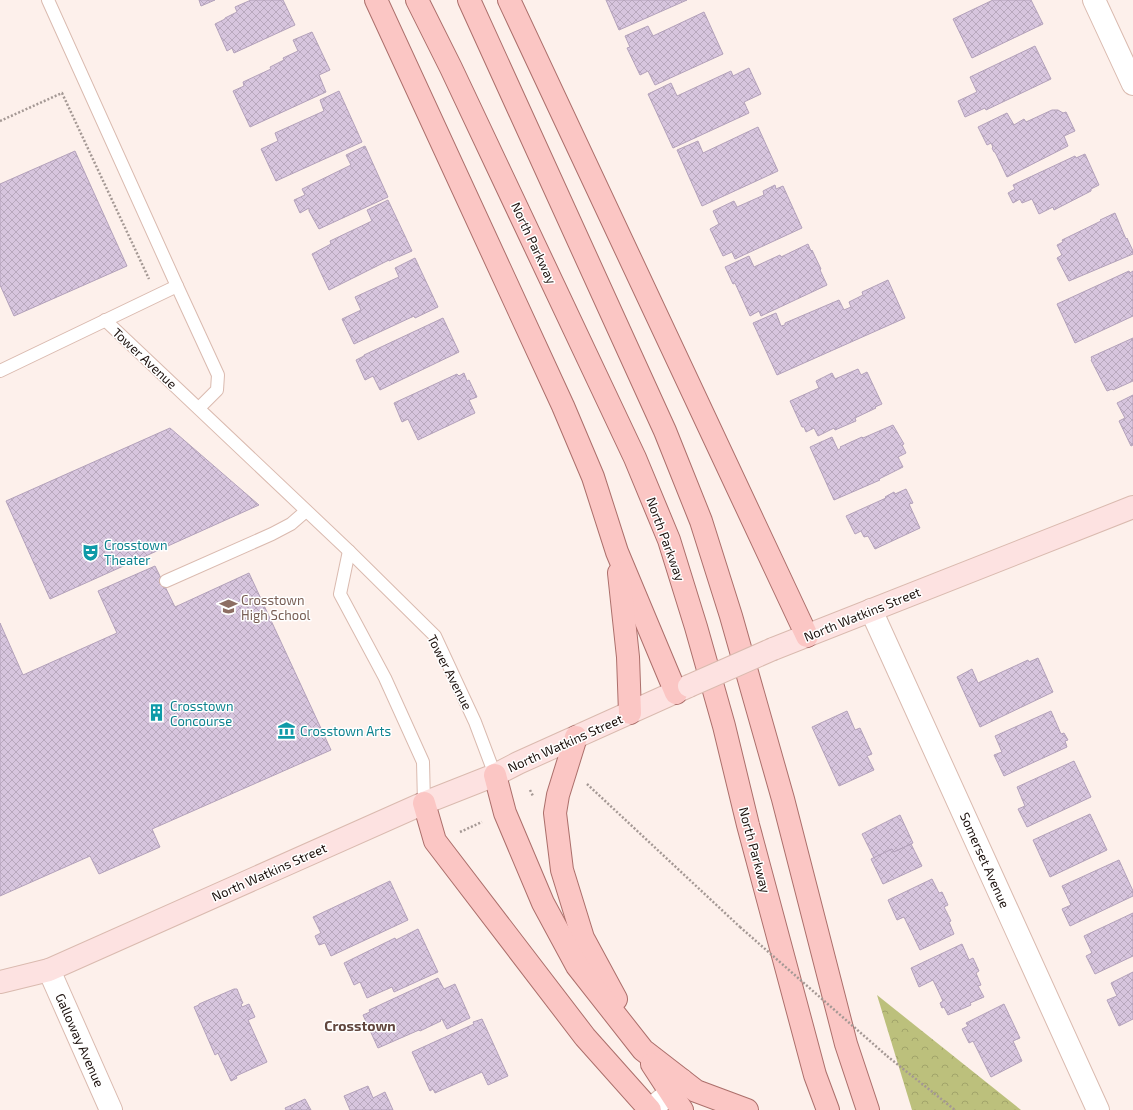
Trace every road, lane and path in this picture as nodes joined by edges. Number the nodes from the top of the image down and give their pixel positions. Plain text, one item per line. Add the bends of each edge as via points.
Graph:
1 (48, 0) edge
2 (376, 0) edge
3 (417, 0) edge
4 (469, 0) edge
5 (509, 0) edge
6 (1094, 0) edge
7 (1133, 84) edge
8 (0, 121) edge
9 (150, 281) dead end
10 (177, 286) junction
11 (105, 320) junction
12 (0, 371) edge
13 (199, 408) junction
14 (1133, 507) edge
15 (306, 511) junction
16 (349, 550) junction
17 (617, 552) junction
18 (166, 581) dead end
19 (871, 610) junction
20 (807, 636) junction
21 (683, 690) junction
22 (630, 713) junction
23 (576, 737) junction
24 (495, 775) junction
25 (587, 784) dead end
26 (424, 803) junction
27 (488, 819) dead end
28 (455, 834) dead end
29 (49, 970) junction
30 (0, 982) edge
31 (643, 1050) junction
32 (678, 1094) edge
33 (111, 1110) edge
34 (650, 1110) edge
35 (747, 1110) edge
36 (828, 1110) edge
37 (868, 1110) edge
38 (955, 1110) edge
39 (1098, 1110) edge

1 - 10 lane
2 - 17 main road via 563,406 593,477
3 - 36 main road, North Parkway via 635,458 669,540 716,696 813,1067
4 - 37 main road via 665,431 701,521 783,799 846,1044
5 - 20 main road
6 - 7 street
8 - 9 path via 62,93
10 - 11 lane, Tower Avenue
10 - 13 lane via 218,375 217,390
11 - 12 lane
11 - 13 lane, Tower Avenue
13 - 15 lane, Tower Avenue
14 - 19 main road, North Watkins Street
15 - 16 lane, Tower Avenue
15 - 18 lane via 291,524 272,534
16 - 24 lane, Tower Avenue via 435,636 475,722
16 - 26 lane via 340,594 385,678 423,762
17 - 21 main road
17 - 22 main road via 628,657
19 - 20 main road, North Watkins Street
19 - 39 street, Somerset Avenue
20 - 21 main road, North Watkins Street, bridge
21 - 22 main road, North Watkins Street
22 - 23 main road, North Watkins Street
23 - 24 main road, North Watkins Street
23 - 31 main road via 554,813 562,870 583,938
24 - 26 main road, North Watkins Street
24 - 31 main road via 505,813 543,903 577,966
25 - 38 path, bridge via 740,928 887,1056
26 - 29 main road, North Watkins Street
26 - 34 main road via 435,841 585,1037
27 - 28 path
29 - 30 main road, North Watkins Street
29 - 33 street, Galloway Avenue
31 - 32 main road
32 - 34 street
32 - 35 main road via 696,1091

